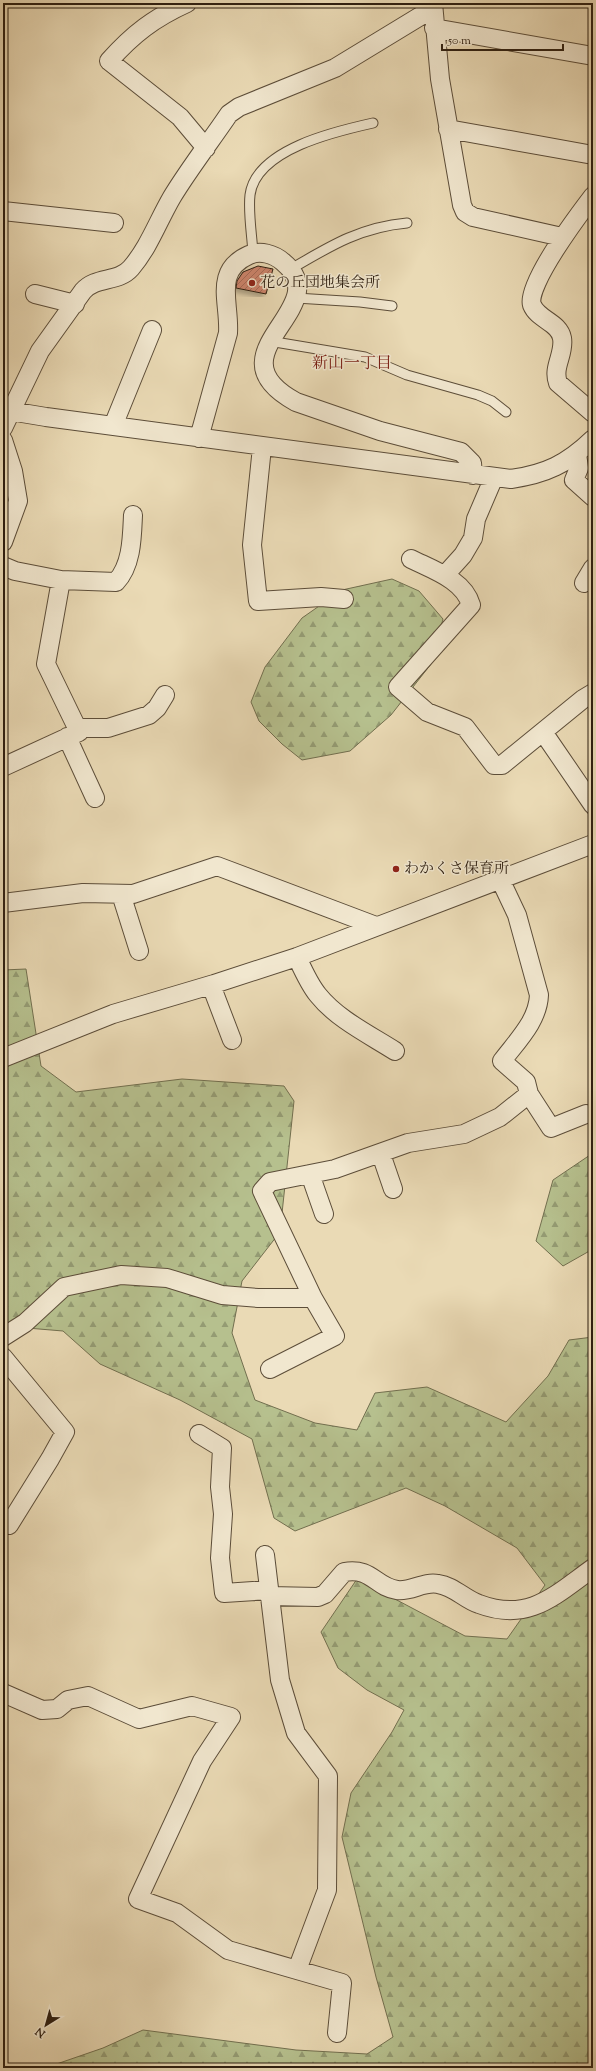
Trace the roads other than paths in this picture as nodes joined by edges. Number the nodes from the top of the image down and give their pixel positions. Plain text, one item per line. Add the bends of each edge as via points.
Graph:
1 (187, 3) edge
2 (433, 6) edge
3 (434, 28) junction
4 (593, 56) edge
5 (373, 123) dead end
6 (448, 129) junction
7 (206, 148) junction
8 (593, 155) edge
9 (593, 196) edge
10 (3, 211) edge
11 (114, 223) dead end
12 (407, 223) dead end
13 (562, 237) junction
14 (253, 253) junction
15 (290, 269) junction
16 (35, 294) dead end
17 (296, 298) junction
18 (75, 304) junction
19 (392, 306) dead end
20 (152, 330) dead end
21 (269, 341) junction
22 (6, 409) edge
23 (506, 412) dead end
24 (593, 413) edge
25 (113, 426) junction
26 (3, 428) edge
27 (199, 438) junction
28 (593, 439) edge
29 (3, 440) edge
30 (262, 447) junction
31 (577, 454) junction
32 (473, 475) junction
33 (494, 477) junction
34 (593, 497) edge
35 (133, 515) dead end
36 (3, 542) edge
37 (411, 559) dead end
38 (3, 566) edge
39 (445, 575) junction
40 (61, 580) junction
41 (344, 599) dead end
42 (593, 693) edge
43 (165, 695) dead end
44 (72, 732) junction
45 (543, 732) junction
46 (3, 767) edge
47 (95, 798) dead end
48 (593, 805) edge
49 (593, 844) edge
50 (500, 879) junction
51 (120, 894) junction
52 (3, 903) edge
53 (376, 926) junction
54 (139, 951) dead end
55 (297, 957) junction
56 (211, 985) junction
57 (232, 1040) dead end
58 (395, 1051) dead end
59 (3, 1058) edge
60 (529, 1094) junction
61 (586, 1114) dead end
62 (381, 1154) junction
63 (310, 1174) junction
64 (393, 1189) dead end
65 (324, 1214) dead end
66 (313, 1298) junction
67 (3, 1337) edge
68 (3, 1357) edge
69 (270, 1369) dead end
70 (199, 1434) dead end
71 (3, 1523) edge
72 (264, 1555) dead end
73 (593, 1568) edge
74 (269, 1593) junction
75 (3, 1693) edge
76 (297, 1970) junction
77 (337, 2033) dead end

1 - 7 street via 166,13 128,40 110,61 180,117
2 - 3 street
2 - 7 street via 335,68 239,107 229,114
3 - 4 street
3 - 6 street
5 - 14 lane via 334,131 302,143 266,165 255,179 250,195
6 - 8 street
6 - 13 street via 465,212 473,217
7 - 18 street via 172,197 156,230 130,269 117,277 88,285
9 - 13 street
10 - 11 street
12 - 15 lane via 385,225 358,233 332,244
13 - 24 street via 534,288 532,306 562,336 563,344 556,371 558,383
14 - 15 street via 274,256
14 - 27 street via 236,262 226,278 228,333
15 - 17 street via 296,278
16 - 18 street
17 - 19 lane
17 - 21 street via 288,315
18 - 22 street via 40,351
20 - 25 street
21 - 23 lane via 365,357 407,374 478,394
21 - 32 street via 264,356 266,372 284,396 380,431 461,452 472,463
22 - 25 street
22 - 26 street
25 - 27 street
27 - 30 street
28 - 31 street
29 - 36 street via 13,471 18,501
30 - 32 street
30 - 41 street via 252,545 258,601 321,597
31 - 33 street via 557,467 535,475 511,479
31 - 34 street via 579,468 574,480
32 - 33 street
33 - 39 street via 476,519 473,538 463,555
35 - 40 street via 132,544 122,576 116,582
37 - 39 street
38 - 40 street via 15,571
39 - 45 street via 468,595 471,605 398,687 428,712 465,727 494,765 502,765
40 - 44 street via 46,664
42 - 45 street
43 - 44 street via 149,715 108,728
44 - 46 street
44 - 47 street
45 - 48 street
49 - 50 street
50 - 53 street
50 - 60 street via 517,915 539,995 539,1007 534,1017 502,1061 526,1082
51 - 52 street via 83,893
51 - 53 street via 133,894 217,866
51 - 54 street
53 - 55 street
55 - 56 street
55 - 58 street via 318,996 347,1020
56 - 57 street
56 - 59 street via 114,1014
60 - 61 street via 551,1128
60 - 62 street via 500,1117 464,1134 408,1143
62 - 63 street
62 - 64 street
63 - 65 street
63 - 66 street via 270,1182 262,1191
66 - 67 street via 258,1298 222,1294 167,1278 121,1275 64,1287 25,1324
66 - 69 street via 335,1336
68 - 71 street via 65,1432 9,1524
70 - 74 street via 222,1448 220,1486 223,1514 220,1558 224,1593
72 - 74 street
73 - 74 street via 546,1601 534,1608 522,1610 491,1608 439,1584 430,1583 407,1590 397,1590 359,1571 344,1572 325,1594 318,1597
74 - 76 street via 280,1680 296,1733 328,1776 327,1890
75 - 76 street via 42,1710 57,1709 68,1700 88,1696 139,1719 192,1706 231,1717 202,1762 138,1900 177,1913 228,1950
76 - 77 street via 342,1983

